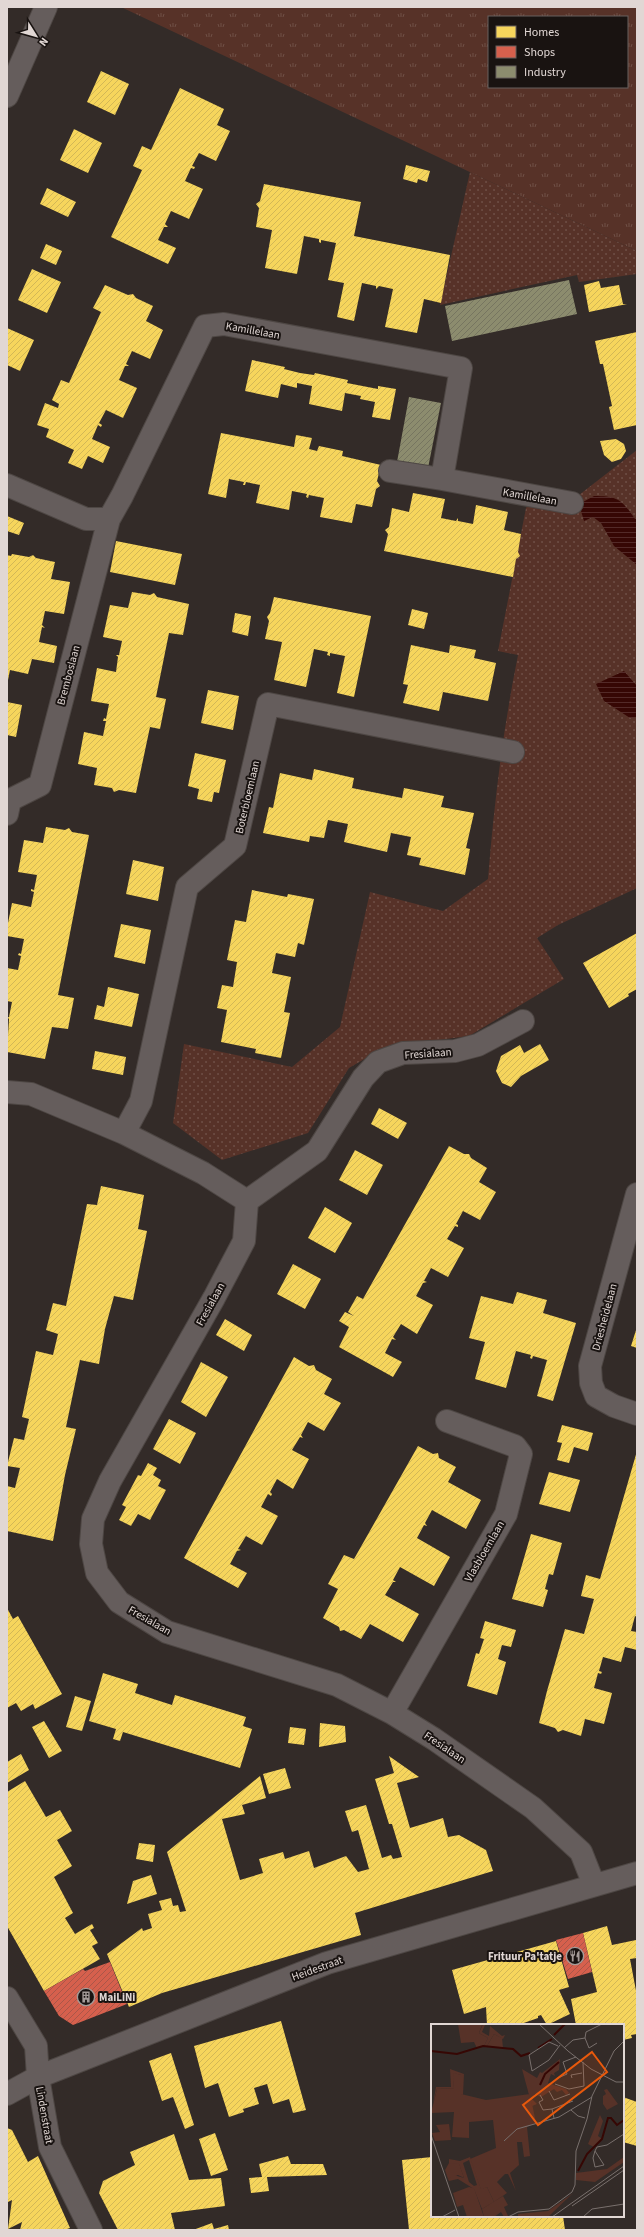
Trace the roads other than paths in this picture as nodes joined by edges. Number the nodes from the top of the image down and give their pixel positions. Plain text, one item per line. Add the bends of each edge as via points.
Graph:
1 (46, 7) edge
2 (7, 96) edge
3 (390, 472) dead end
4 (442, 479) junction
5 (7, 485) edge
6 (572, 504) dead end
7 (109, 519) junction
8 (513, 752) dead end
9 (7, 814) edge
10 (523, 1021) dead end
11 (7, 1092) edge
12 (124, 1133) junction
13 (637, 1194) edge
14 (247, 1201) junction
15 (637, 1414) edge
16 (447, 1421) dead end
17 (392, 1713) junction
18 (637, 1873) edge
19 (594, 1885) junction
20 (7, 1998) edge
21 (38, 2077) junction
22 (7, 2094) edge
23 (91, 2230) edge

1 - 2 street
3 - 4 street, Kamillelaan
4 - 6 street, Kamillelaan
4 - 7 street, Kamillelaan via 461,368 224,324 205,326
5 - 7 street via 86,519
7 - 9 street, Bremboslaan via 40,785 10,800
8 - 12 street, Boterbloemlaan via 268,704 235,846 187,887 141,1101
10 - 14 street, Fresialaan via 478,1045 455,1052 404,1053 378,1062 363,1078 318,1151
11 - 12 street via 31,1094
12 - 14 street via 203,1174
13 - 15 street, Driesheidelaan via 590,1366 591,1383 596,1396
14 - 17 street, Fresialaan via 244,1241 110,1481 93,1519 91,1544 97,1573 119,1602 167,1632 337,1685
16 - 17 street, Vlasbloemlaan via 515,1446 521,1454 506,1514
17 - 19 street, Fresialaan via 533,1808 581,1852
18 - 19 street, Heidestraat
19 - 21 street, Heidestraat via 327,1963
20 - 21 street, Lindenstraat via 36,2046
21 - 22 street, Heidestraat
21 - 23 street, Lindenstraat via 50,2147

